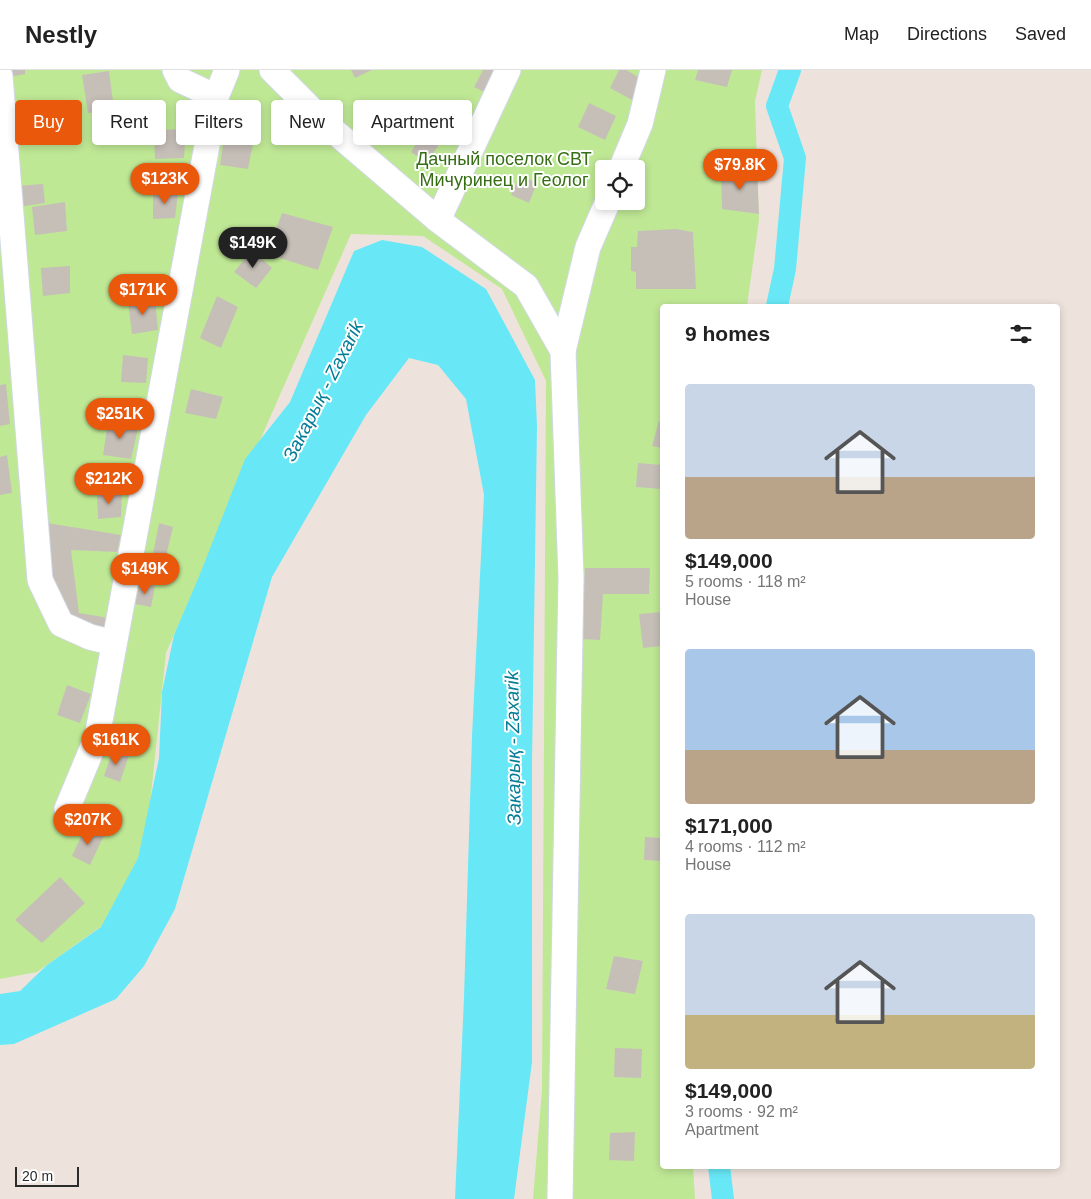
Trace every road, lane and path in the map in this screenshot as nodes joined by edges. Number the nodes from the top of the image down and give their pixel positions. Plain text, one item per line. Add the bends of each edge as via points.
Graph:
1 (175, 70) edge
2 (227, 70) edge
3 (272, 70) edge
4 (508, 70) edge
5 (653, 70) edge
6 (0, 76) edge
7 (216, 96) junction
8 (625, 160) edge
9 (604, 210) edge
10 (438, 220) junction
11 (563, 351) junction
12 (114, 643) junction
13 (67, 809) dead end
14 (560, 1199) edge

1 - 7 street via 180,80
2 - 7 street
3 - 10 street via 328,126
4 - 10 street
5 - 8 street via 640,124
6 - 12 street via 40,580 61,624
7 - 12 street
9 - 11 street via 588,247
10 - 11 street via 526,286
11 - 14 street via 571,577
12 - 13 street via 97,737

